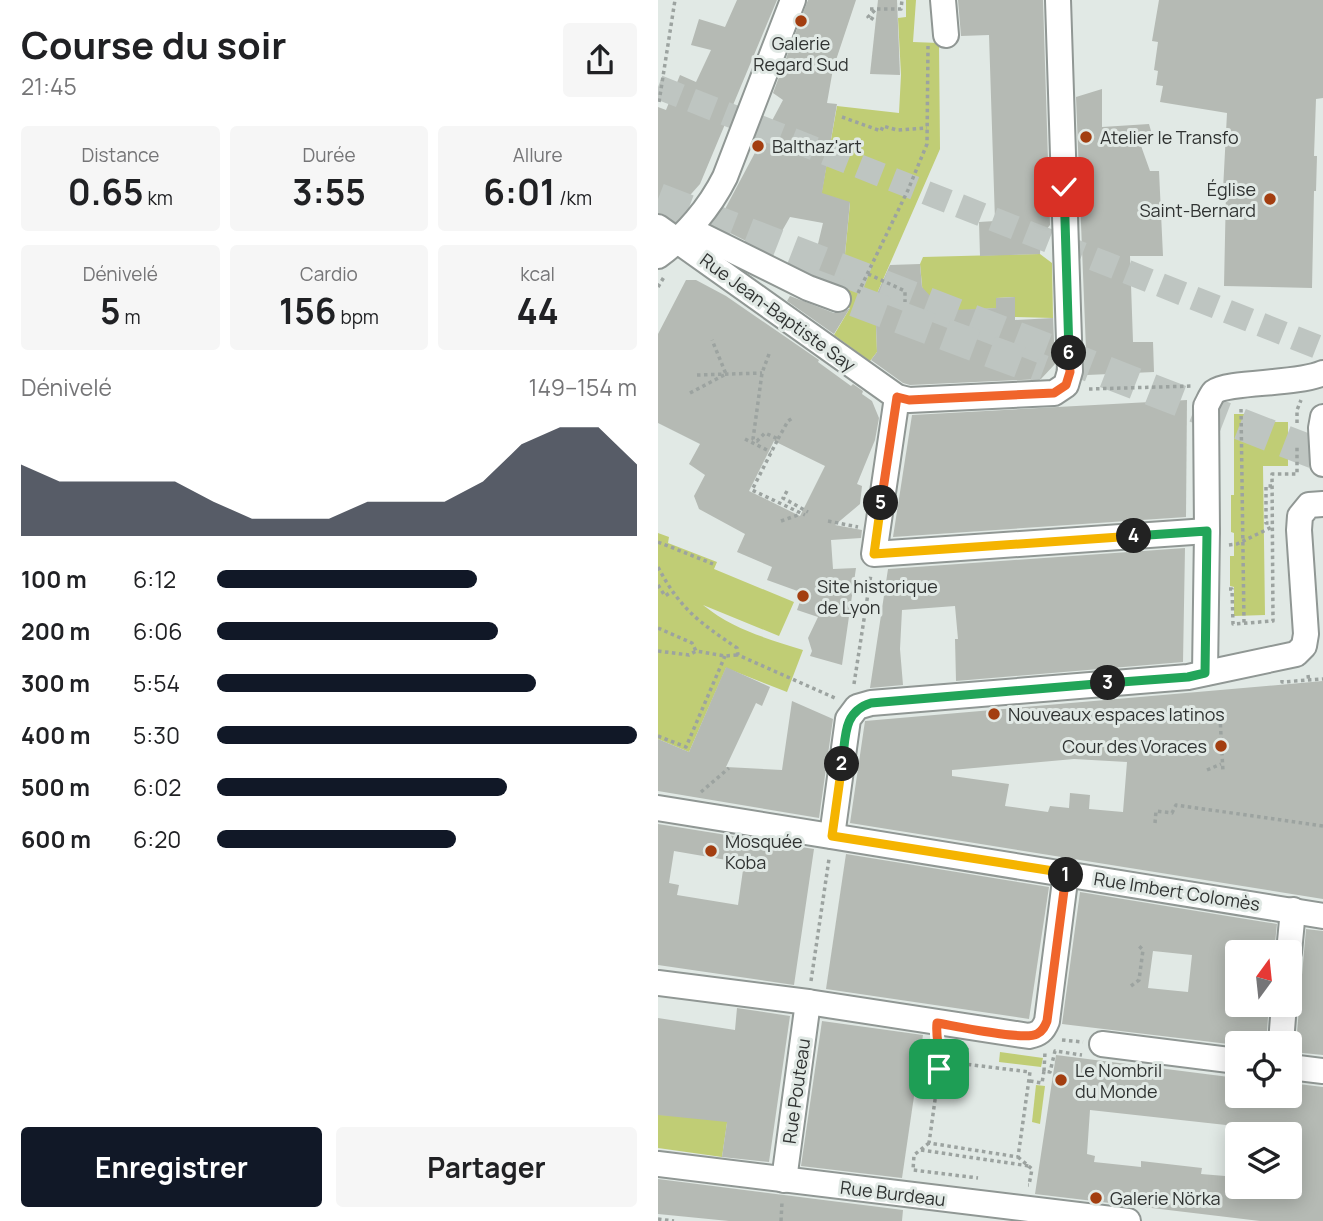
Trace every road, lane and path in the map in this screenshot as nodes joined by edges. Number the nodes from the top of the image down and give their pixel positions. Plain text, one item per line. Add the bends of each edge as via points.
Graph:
1 (675, 0) edge
2 (793, 0) edge
3 (902, 0) edge
4 (943, 0) edge
5 (1058, 0) edge
6 (870, 9) dead end
7 (876, 9) junction
8 (873, 17) dead end
9 (937, 39) joint
10 (659, 103) edge
11 (842, 117) dead end
12 (926, 128) junction
13 (658, 228) edge
14 (703, 236) dead end
15 (678, 242) junction
16 (658, 256) edge
17 (868, 274) junction
18 (662, 281) dead end
19 (658, 287) edge
20 (847, 300) joint
21 (905, 302) dead end
22 (712, 340) dead end
23 (769, 354) dead end
24 (762, 373) junction
25 (1323, 373) edge
26 (726, 374) junction
27 (697, 375) dead end
28 (1181, 387) dead end
29 (1093, 390) dead end
30 (690, 393) dead end
31 (897, 397) junction
32 (1301, 398) dead end
33 (1241, 410) dead end
34 (794, 417) dead end
35 (1323, 417) edge
36 (745, 439) dead end
37 (778, 439) junction
38 (771, 452) junction
39 (1323, 464) edge
40 (787, 491) dead end
41 (1323, 504) edge
42 (804, 514) junction
43 (781, 521) dead end
44 (828, 521) dead end
45 (1272, 525) junction
46 (865, 529) dead end
47 (1214, 538) junction
48 (1243, 541) junction
49 (658, 542) edge
50 (1236, 561) dead end
51 (1243, 561) junction
52 (713, 564) dead end
53 (872, 564) junction
54 (658, 567) edge
55 (658, 585) edge
56 (1229, 589) dead end
57 (671, 592) junction
58 (1244, 623) junction
59 (658, 628) edge
60 (658, 651) edge
61 (696, 651) junction
62 (738, 655) junction
63 (725, 656) junction
64 (1205, 673) junction
65 (1308, 676) dead end
66 (854, 682) dead end
67 (1309, 682) dead end
68 (846, 702) junction
69 (1220, 717) dead end
70 (658, 736) edge
71 (1221, 764) junction
72 (729, 768) dead end
73 (1207, 770) dead end
74 (1223, 772) dead end
75 (693, 799) dead end
76 (658, 808) edge
77 (1155, 823) dead end
78 (1323, 826) edge
79 (832, 836) junction
80 (829, 861) dead end
81 (1066, 873) junction
82 (1293, 910) junction
83 (1323, 915) edge
84 (1290, 940) edge
85 (1139, 946) dead end
86 (658, 983) edge
87 (1131, 986) dead end
88 (810, 991) junction
89 (936, 1029) junction
90 (1047, 1043) junction
91 (1097, 1044) junction
92 (966, 1054) dead end
93 (940, 1060) junction
94 (1225, 1060) edge
95 (965, 1064) junction
96 (1302, 1068) edge
97 (1044, 1071) junction
98 (1323, 1071) edge
99 (1030, 1081) junction
100 (929, 1143) junction
101 (949, 1147) junction
102 (921, 1150) junction
103 (975, 1150) junction
104 (947, 1154) junction
105 (1003, 1154) junction
106 (1018, 1157) junction
107 (974, 1158) junction
108 (1003, 1162) junction
109 (658, 1164) edge
110 (1029, 1166) junction
111 (974, 1177) dead end
112 (1024, 1184) dead end
113 (784, 1188) junction
114 (658, 1219) edge
115 (674, 1221) edge
116 (781, 1221) edge
117 (1128, 1221) edge

1 - 10 path
2 - 15 street via 725,177 713,200
3 - 7 path via 901,9
4 - 9 street
5 - 31 street via 1070,372 1066,385 1054,393
6 - 7 path
7 - 8 path via 868,17
9 - 12 path
11 - 12 path via 881,131 883,126
12 - 17 path via 927,144
13 - 15 street, Rue Jean-Baptiste Say
14 - 20 street via 808,288
15 - 16 street
15 - 31 street, Rue Jean-Baptiste Say
17 - 20 path
17 - 21 path via 905,291
18 - 19 path
22 - 26 path
23 - 24 path
24 - 26 path
24 - 37 path via 753,439 757,441 765,432
25 - 47 street via 1298,381 1215,392 1206,407
26 - 27 path
26 - 30 path
28 - 29 path
31 - 53 street
32 - 45 path via 1297,474 1272,474
33 - 48 path
34 - 37 path
35 - 39 street
36 - 38 path
37 - 38 path
38 - 42 path via 752,490
40 - 42 path via 783,499
41 - 64 street via 1309,505 1300,516 1304,646 1296,654
42 - 43 path
44 - 46 path
45 - 48 path
45 - 58 path via 1273,621
47 - 48 path via 1237,544
47 - 53 street
47 - 64 street
48 - 51 path
49 - 52 path
50 - 51 path
51 - 58 path
53 - 66 path
54 - 57 path
55 - 57 path via 665,596
56 - 58 path via 1233,624
57 - 62 path via 699,623 737,648
59 - 61 path via 692,643
60 - 61 path via 689,655
61 - 63 path
62 - 63 path
62 - 68 path
63 - 70 path via 686,747
64 - 68 street
65 - 67 path, bridge
68 - 79 street via 848,719
69 - 71 path
71 - 73 path
71 - 74 path
72 - 75 path
76 - 79 street, Rue Imbert Colomès
77 - 78 path via 1156,811 1172,813 1176,805
79 - 81 street, Rue Imbert Colomès
80 - 88 path
81 - 82 street, Rue Imbert Colomès
81 - 90 street via 1044,1029
82 - 83 street, Rue Imbert Colomès
82 - 84 street
85 - 87 path via 1143,952 1139,980
86 - 88 street
88 - 89 street
88 - 113 street, Rue Pouteau
89 - 90 street via 1022,1036
89 - 93 path
90 - 91 path
90 - 97 path
91 - 94 street
91 - 97 path via 1106,1058 1055,1051 1050,1072
92 - 95 path
93 - 95 path
93 - 100 path
95 - 99 path via 1030,1073
96 - 98 street
97 - 99 path via 1042,1083
99 - 106 path
100 - 101 path
100 - 102 path
101 - 103 path
101 - 104 path
102 - 104 path
102 - 111 path via 914,1155 913,1170
103 - 105 path
103 - 107 path
104 - 107 path
105 - 106 path
105 - 108 path
106 - 110 path
107 - 108 path
108 - 110 path
109 - 113 street, Rue Burdeau
110 - 112 path via 1029,1185
113 - 116 path
113 - 117 street, Rue Burdeau
114 - 115 path

